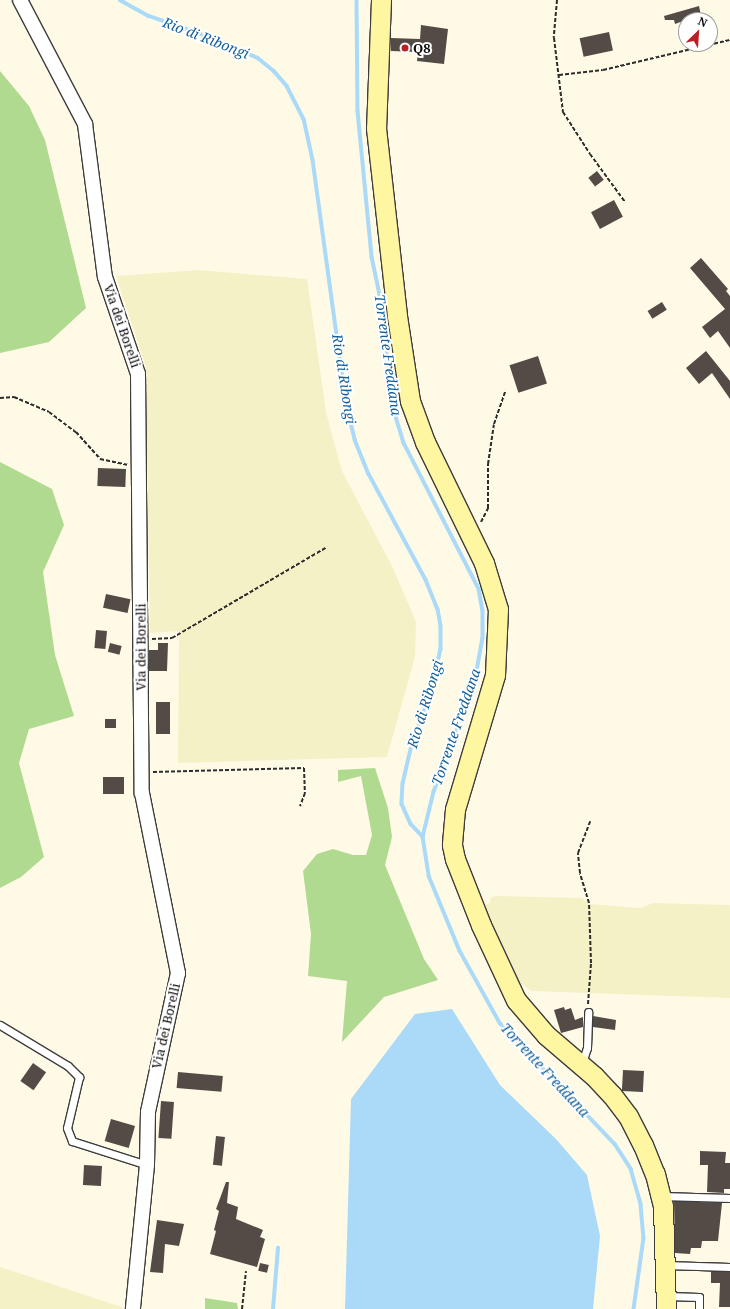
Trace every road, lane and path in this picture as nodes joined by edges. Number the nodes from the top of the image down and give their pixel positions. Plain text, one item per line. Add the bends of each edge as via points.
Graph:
1 (20, 0) edge
2 (381, 0) edge
3 (557, 0) edge
4 (730, 40) edge
5 (559, 75) junction
6 (625, 202) dead end
7 (506, 390) dead end
8 (0, 398) edge
9 (139, 465) junction
10 (471, 536) junction
11 (327, 547) dead end
12 (140, 639) junction
13 (142, 772) junction
14 (300, 806) dead end
15 (590, 821) dead end
16 (588, 1012) joint
17 (0, 1024) edge
18 (581, 1065) junction
19 (147, 1165) junction
20 (661, 1196) junction
21 (730, 1198) edge
22 (665, 1265) junction
23 (730, 1267) edge
24 (246, 1271) dead end
25 (666, 1303) edge
26 (133, 1309) edge
27 (242, 1309) edge
28 (699, 1309) edge

1 - 9 street, Via dei Borelli via 85,124 105,277 138,374
2 - 10 main road via 376,128 397,316 410,401 424,442
3 - 5 path via 554,38
4 - 5 path via 603,70
5 - 6 path via 563,112
7 - 10 path via 494,424 490,446 488,508
8 - 9 path via 14,398 49,412 76,432 100,458 120,465
9 - 12 street, Via dei Borelli
10 - 18 main road via 495,594 498,609 498,643 493,685 455,809 452,845 470,899 516,1000 546,1035
11 - 12 path via 172,638
12 - 13 street, Via dei Borelli
13 - 14 path via 304,768 305,793
13 - 19 street, Via dei Borelli via 142,793 178,973 151,1093
15 - 16 path via 578,853 580,873 589,903 591,963
16 - 18 lane via 586,1048
17 - 19 lane via 68,1066 79,1077 67,1128 72,1140
18 - 20 main road via 612,1095 628,1116 650,1159
19 - 26 street, Via dei Borelli
20 - 21 lane
20 - 22 main road via 665,1223
22 - 23 lane
22 - 25 main road
24 - 27 path
25 - 28 lane via 698,1296

